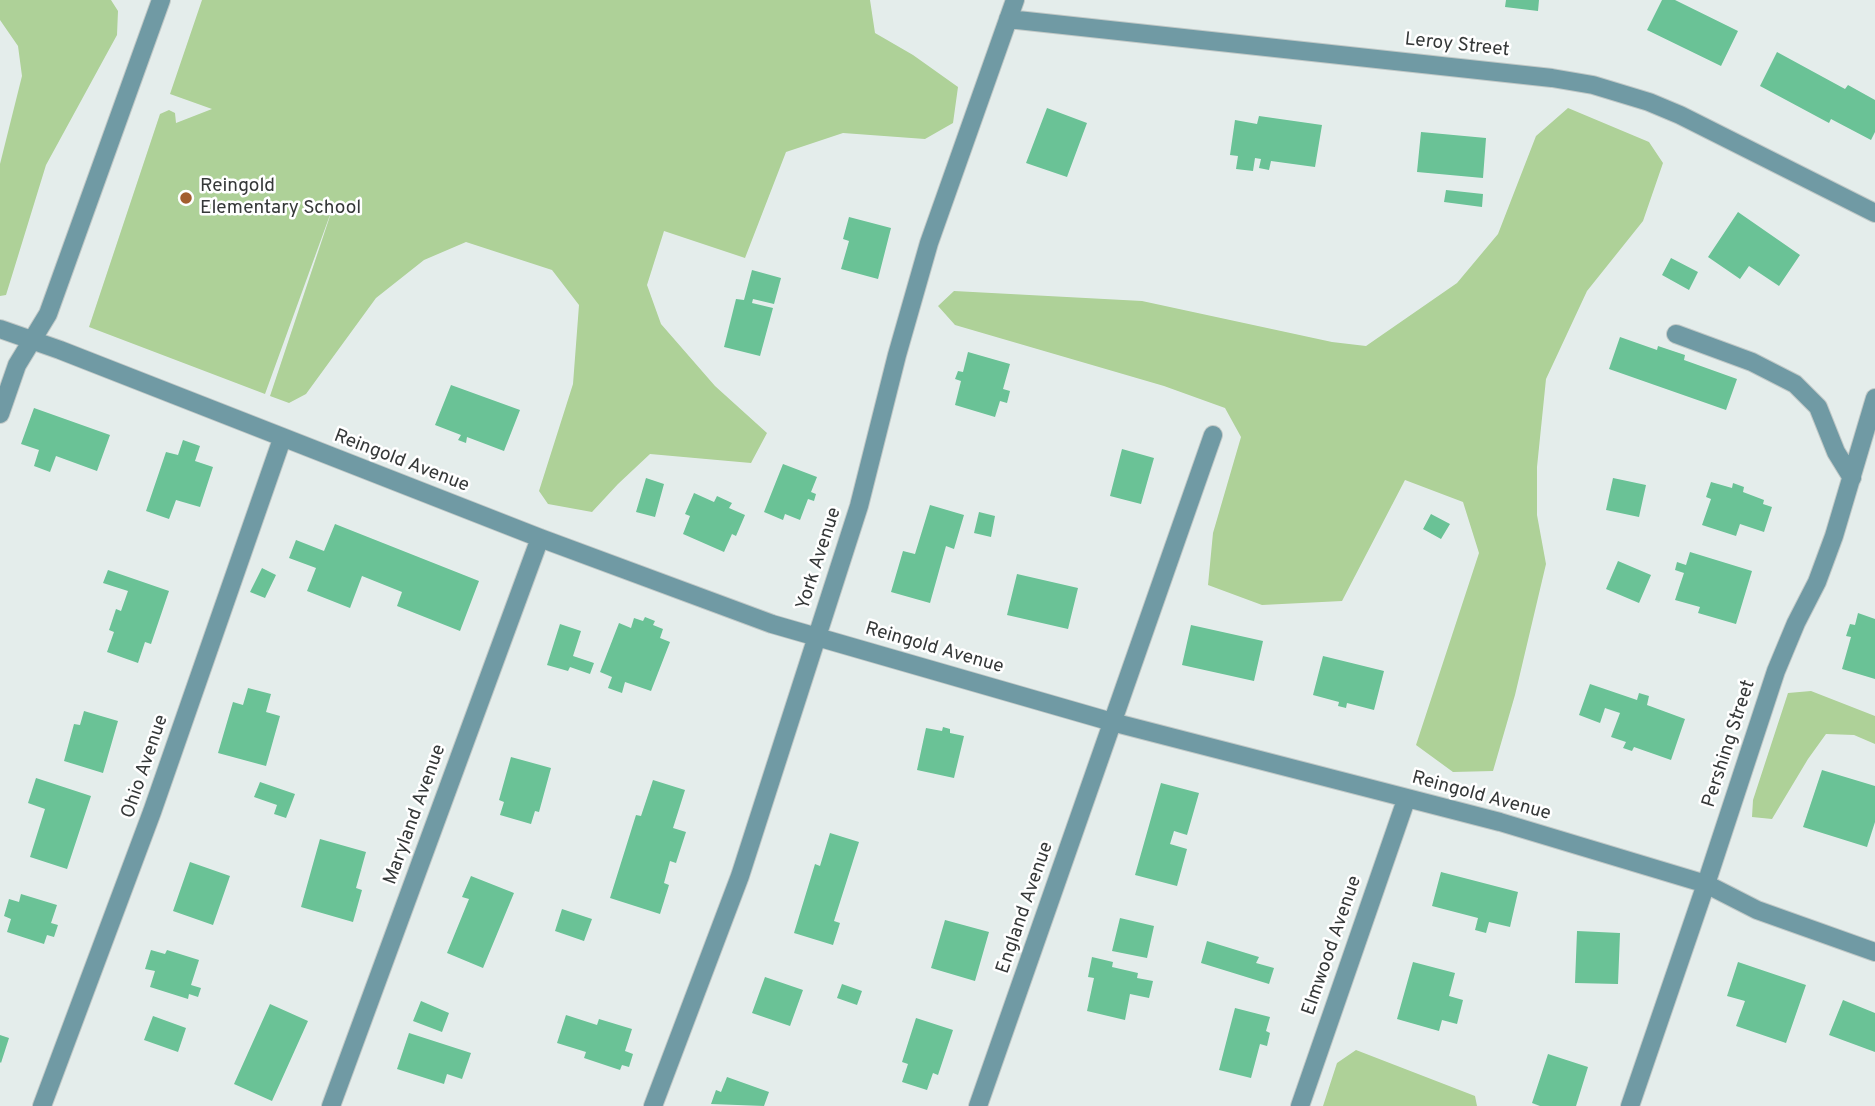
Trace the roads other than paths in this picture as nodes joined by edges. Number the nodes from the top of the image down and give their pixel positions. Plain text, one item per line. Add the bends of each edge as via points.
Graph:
1 (161, 0) edge
2 (1015, 0) edge
3 (1008, 19) junction
4 (1875, 213) edge
5 (0, 329) edge
6 (1676, 334) dead end
7 (31, 340) junction
8 (1875, 398) edge
9 (0, 414) edge
10 (1213, 435) dead end
11 (282, 439) junction
12 (1852, 478) junction
13 (540, 538) junction
14 (817, 639) junction
15 (1112, 722) junction
16 (1406, 800) junction
17 (1706, 884) junction
18 (1875, 952) edge
19 (42, 1106) edge
20 (331, 1106) edge
21 (653, 1106) edge
22 (978, 1106) edge
23 (1300, 1106) edge
24 (1630, 1106) edge

1 - 7 street via 48,314
2 - 3 street, York Avenue
3 - 4 street, Leroy Street via 1593,85 1680,115
3 - 14 street, York Avenue via 929,243 859,506
5 - 7 street, Reingold Avenue
6 - 12 street via 1752,362 1795,384 1818,407
7 - 9 street
7 - 11 street, Reingold Avenue
8 - 12 street, Pershing Street
10 - 15 street, England Avenue
11 - 13 street, Reingold Avenue
11 - 19 street, Ohio Avenue via 152,813
12 - 17 street, Pershing Street via 1817,582 1776,671
13 - 14 street, Reingold Avenue
13 - 20 street, Maryland Avenue
14 - 15 street, Reingold Avenue
14 - 21 street, York Avenue via 740,876
15 - 16 street, Reingold Avenue
15 - 22 street, England Avenue
16 - 17 street, Reingold Avenue via 1500,822
16 - 23 street, Elmwood Avenue
17 - 18 street, Reingold Avenue via 1757,910
17 - 24 street, Pershing Street

